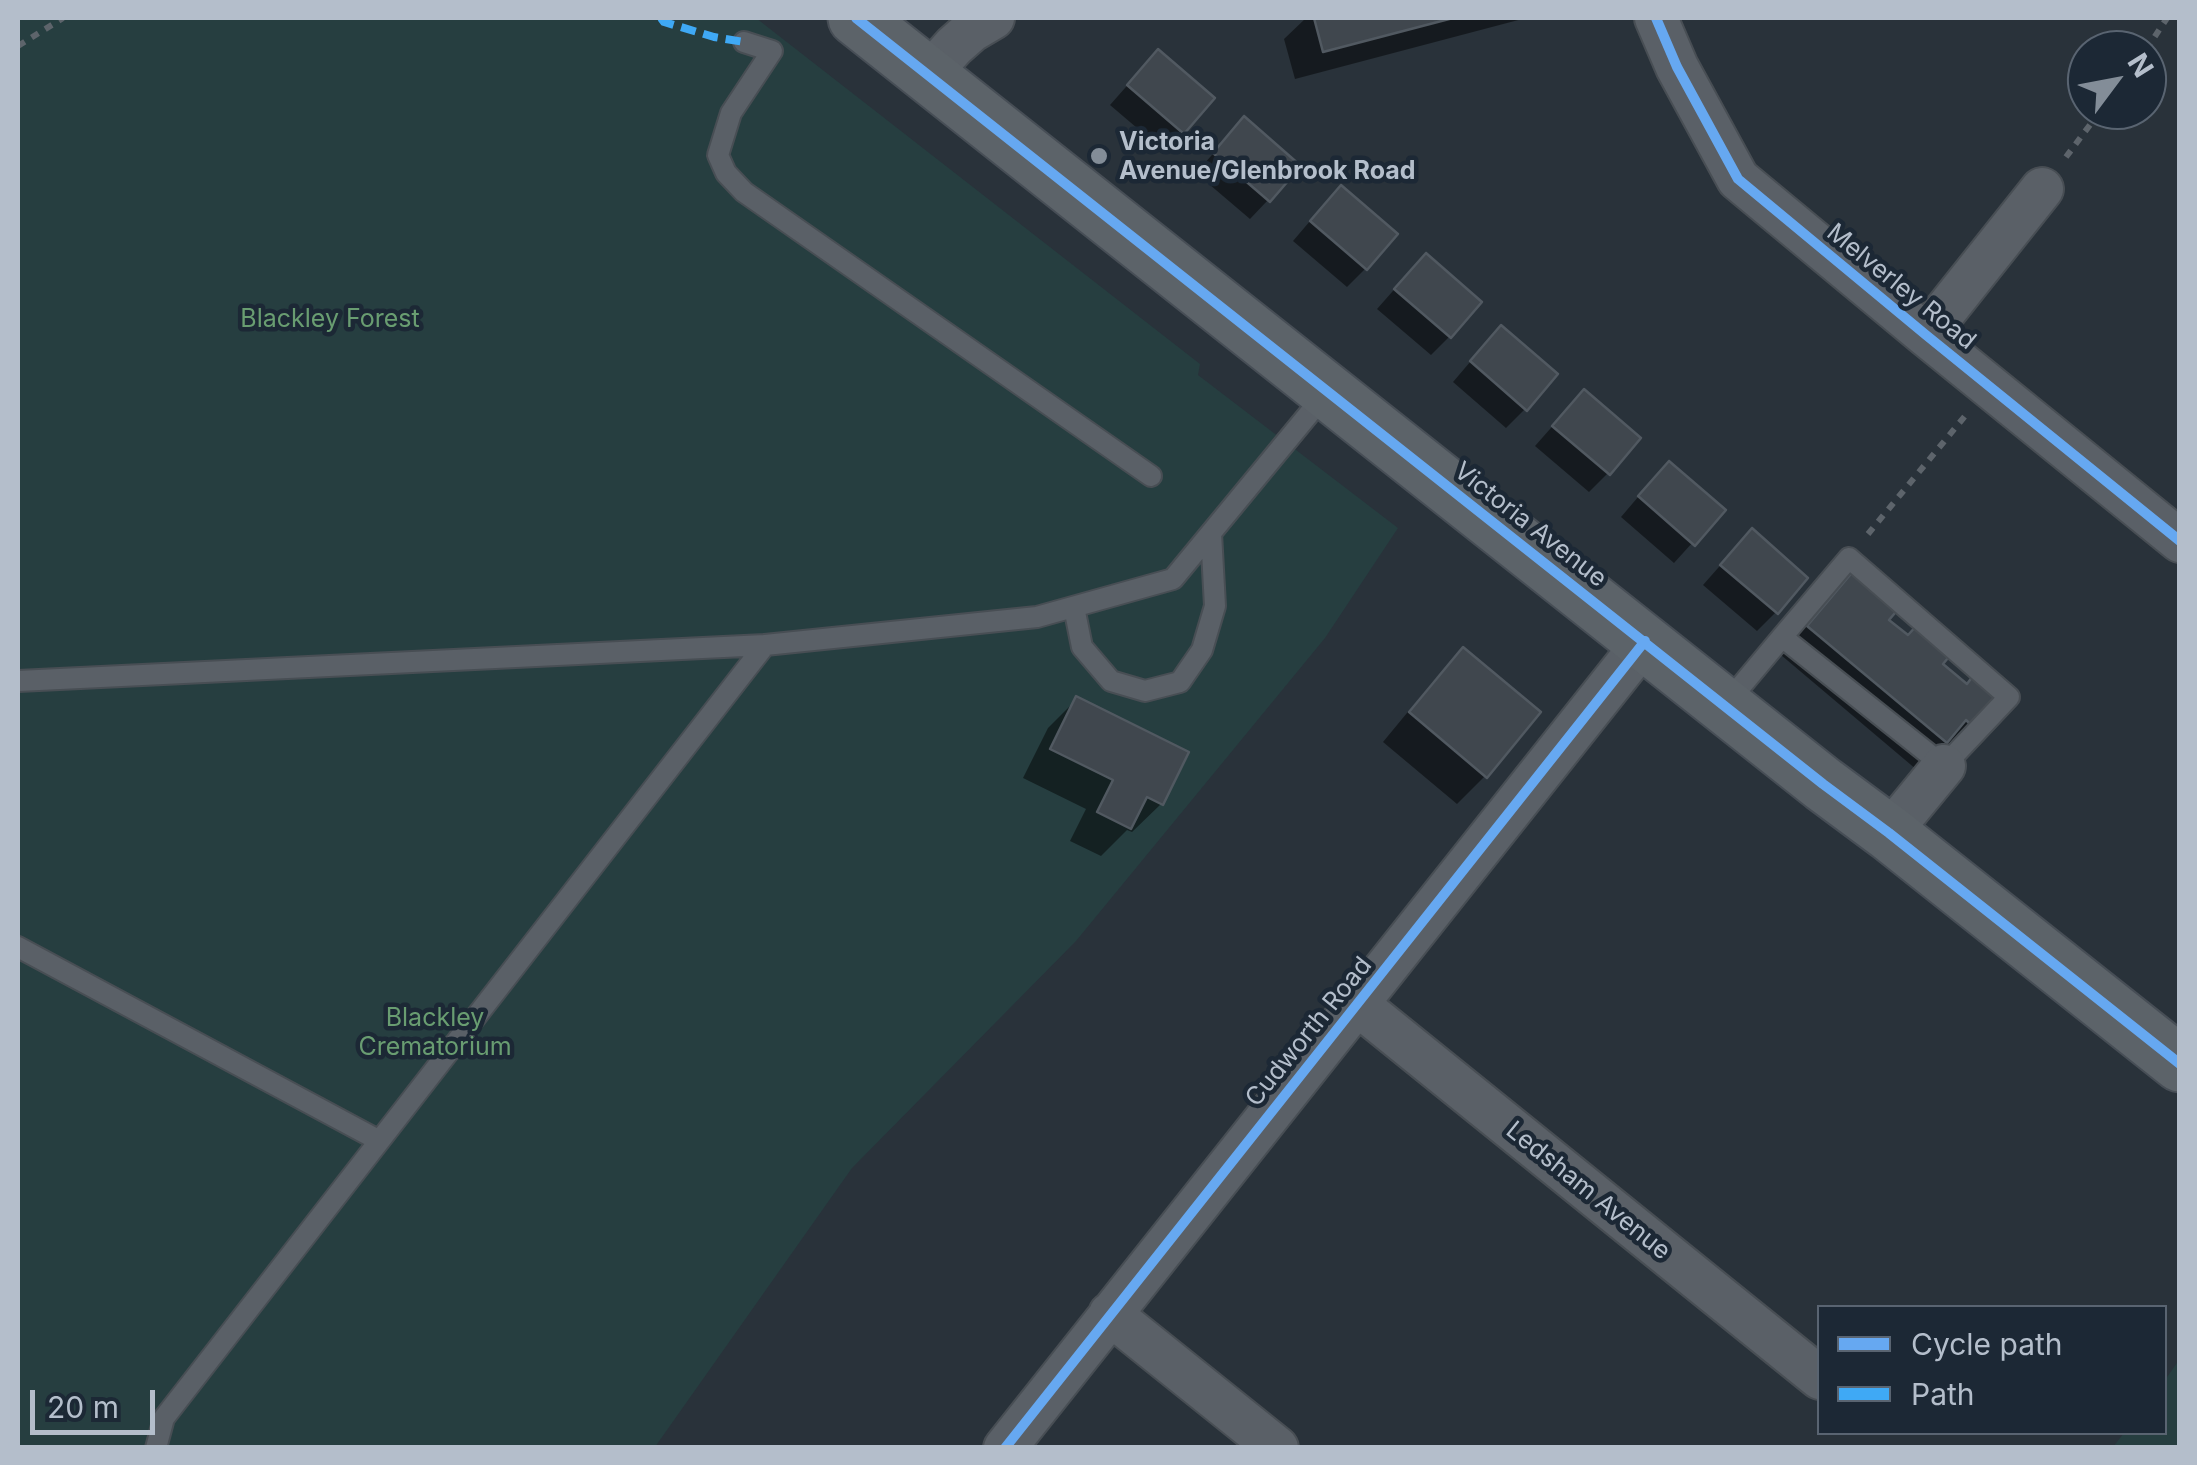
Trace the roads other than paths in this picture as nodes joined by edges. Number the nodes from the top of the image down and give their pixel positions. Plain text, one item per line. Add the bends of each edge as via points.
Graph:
1 (856, 18) edge
2 (993, 18) edge
3 (1656, 18) edge
4 (744, 42) dead end
5 (928, 75) junction
6 (2042, 189) road end
7 (1926, 336) junction
8 (1328, 390) junction
9 (1151, 476) dead end
10 (1211, 533) junction
11 (2180, 541) edge
12 (1074, 607) junction
13 (1782, 637) junction
14 (1645, 641) junction
15 (765, 645) junction
16 (18, 681) edge
17 (1725, 705) junction
18 (1944, 766) junction
19 (1890, 832) junction
20 (18, 947) edge
21 (1357, 1004) junction
22 (2180, 1064) edge
23 (378, 1140) junction
24 (1110, 1314) junction
25 (1817, 1376) edge
26 (156, 1448) edge
27 (1004, 1448) edge
28 (1276, 1448) edge

1 - 5 main road, Victoria Avenue
2 - 5 street via 970,31
3 - 7 street, Melverley Road via 1738,179
4 - 9 lane via 772,52 730,112 718,155 726,173 744,192
5 - 8 main road, Victoria Avenue
6 - 7 street
7 - 11 street, Melverley Road
8 - 10 lane
8 - 14 main road, Victoria Avenue
10 - 12 lane via 1173,579
10 - 12 lane via 1215,606 1202,650 1180,682 1145,692 1112,681 1082,647
12 - 15 lane via 1037,617
13 - 17 lane
13 - 18 lane
13 - 18 lane via 1848,558 2009,697
14 - 17 main road, Victoria Avenue
14 - 21 street, Cudworth Road
15 - 16 lane
15 - 23 lane
17 - 19 main road, Victoria Avenue
18 - 19 street
19 - 22 main road, Victoria Avenue
20 - 23 lane
21 - 24 street, Cudworth Road
21 - 25 street, Ledsham Avenue
23 - 26 lane via 164,1418
24 - 27 street, Cudworth Road
24 - 28 street

